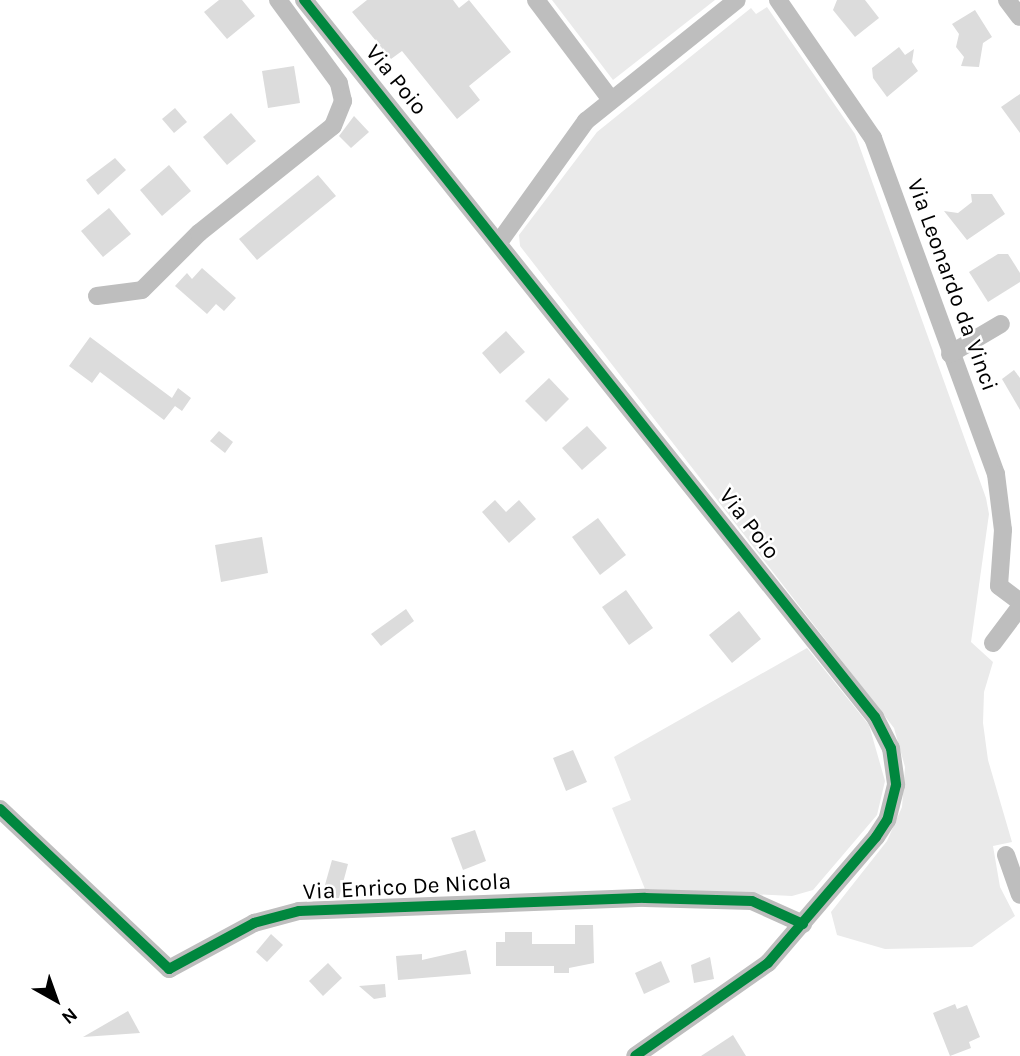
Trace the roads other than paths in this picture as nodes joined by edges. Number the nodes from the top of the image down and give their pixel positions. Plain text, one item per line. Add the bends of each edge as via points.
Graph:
1 (278, 0) edge
2 (304, 0) edge
3 (536, 0) edge
4 (737, 0) edge
5 (778, 0) edge
6 (1007, 0) edge
7 (1020, 17) edge
8 (611, 100) junction
9 (500, 241) junction
10 (97, 296) dead end
11 (1000, 324) dead end
12 (950, 355) junction
13 (1020, 605) edge
14 (993, 643) dead end
15 (0, 809) edge
16 (1006, 855) dead end
17 (1020, 895) edge
18 (803, 924) junction
19 (635, 1056) edge

1 - 10 street via 339,83 343,101 333,126 199,233 142,289
2 - 9 street, Via Poio
3 - 8 street
4 - 8 street
5 - 12 street, Via Leonardo da Vinci via 873,138
6 - 7 street
8 - 9 street via 586,121
9 - 18 street, Via Poio via 883,730 896,785 887,820
11 - 12 street
12 - 13 street, Via Leonardo da Vinci via 996,474 1003,530 999,586
13 - 14 street
15 - 18 street, Via Enrico De Nicola via 169,969 254,923 299,911 645,898 752,901
16 - 17 street
18 - 19 street, Via Poio via 744,982

